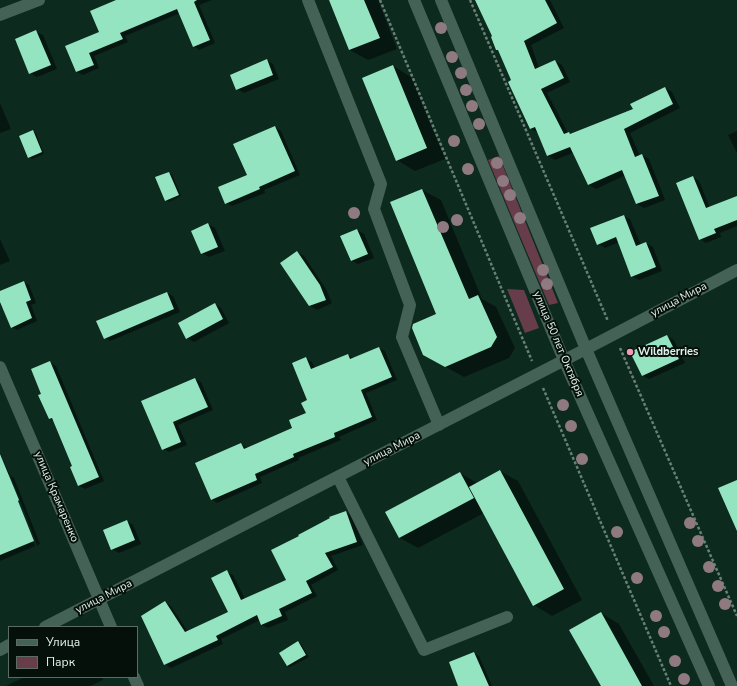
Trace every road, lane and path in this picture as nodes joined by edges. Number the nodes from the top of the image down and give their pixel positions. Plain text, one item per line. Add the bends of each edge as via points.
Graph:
1 (39, 0) edge
2 (308, 0) edge
3 (380, 0) edge
4 (414, 0) edge
5 (441, 0) edge
6 (470, 0) edge
7 (0, 16) edge
8 (737, 270) edge
9 (614, 334) junction
10 (586, 349) junction
11 (564, 360) junction
12 (0, 367) edge
13 (537, 374) junction
14 (439, 425) junction
15 (338, 477) junction
16 (99, 600) junction
17 (737, 616) edge
18 (508, 617) dead end
19 (48, 626) edge
20 (111, 626) edge
21 (671, 686) edge
22 (709, 686) edge
23 (732, 686) edge

1 - 7 street
2 - 14 street via 381,184 374,210 410,305 402,337
3 - 13 path
4 - 11 street, улица 50 лет Октября
5 - 10 street
6 - 9 path
8 - 9 street, улица Мира
9 - 10 street, улица Мира
9 - 17 path
10 - 11 street, улица Мира
10 - 23 street
11 - 13 street, улица Мира
11 - 22 street, улица 50 лет Октября
12 - 16 street, улица Крамаренко
13 - 14 street, улица Мира
13 - 21 path
14 - 15 street, улица Мира
15 - 16 street, улица Мира
15 - 18 street via 424,650
16 - 19 street, улица Мира
16 - 20 street, улица Крамаренко

